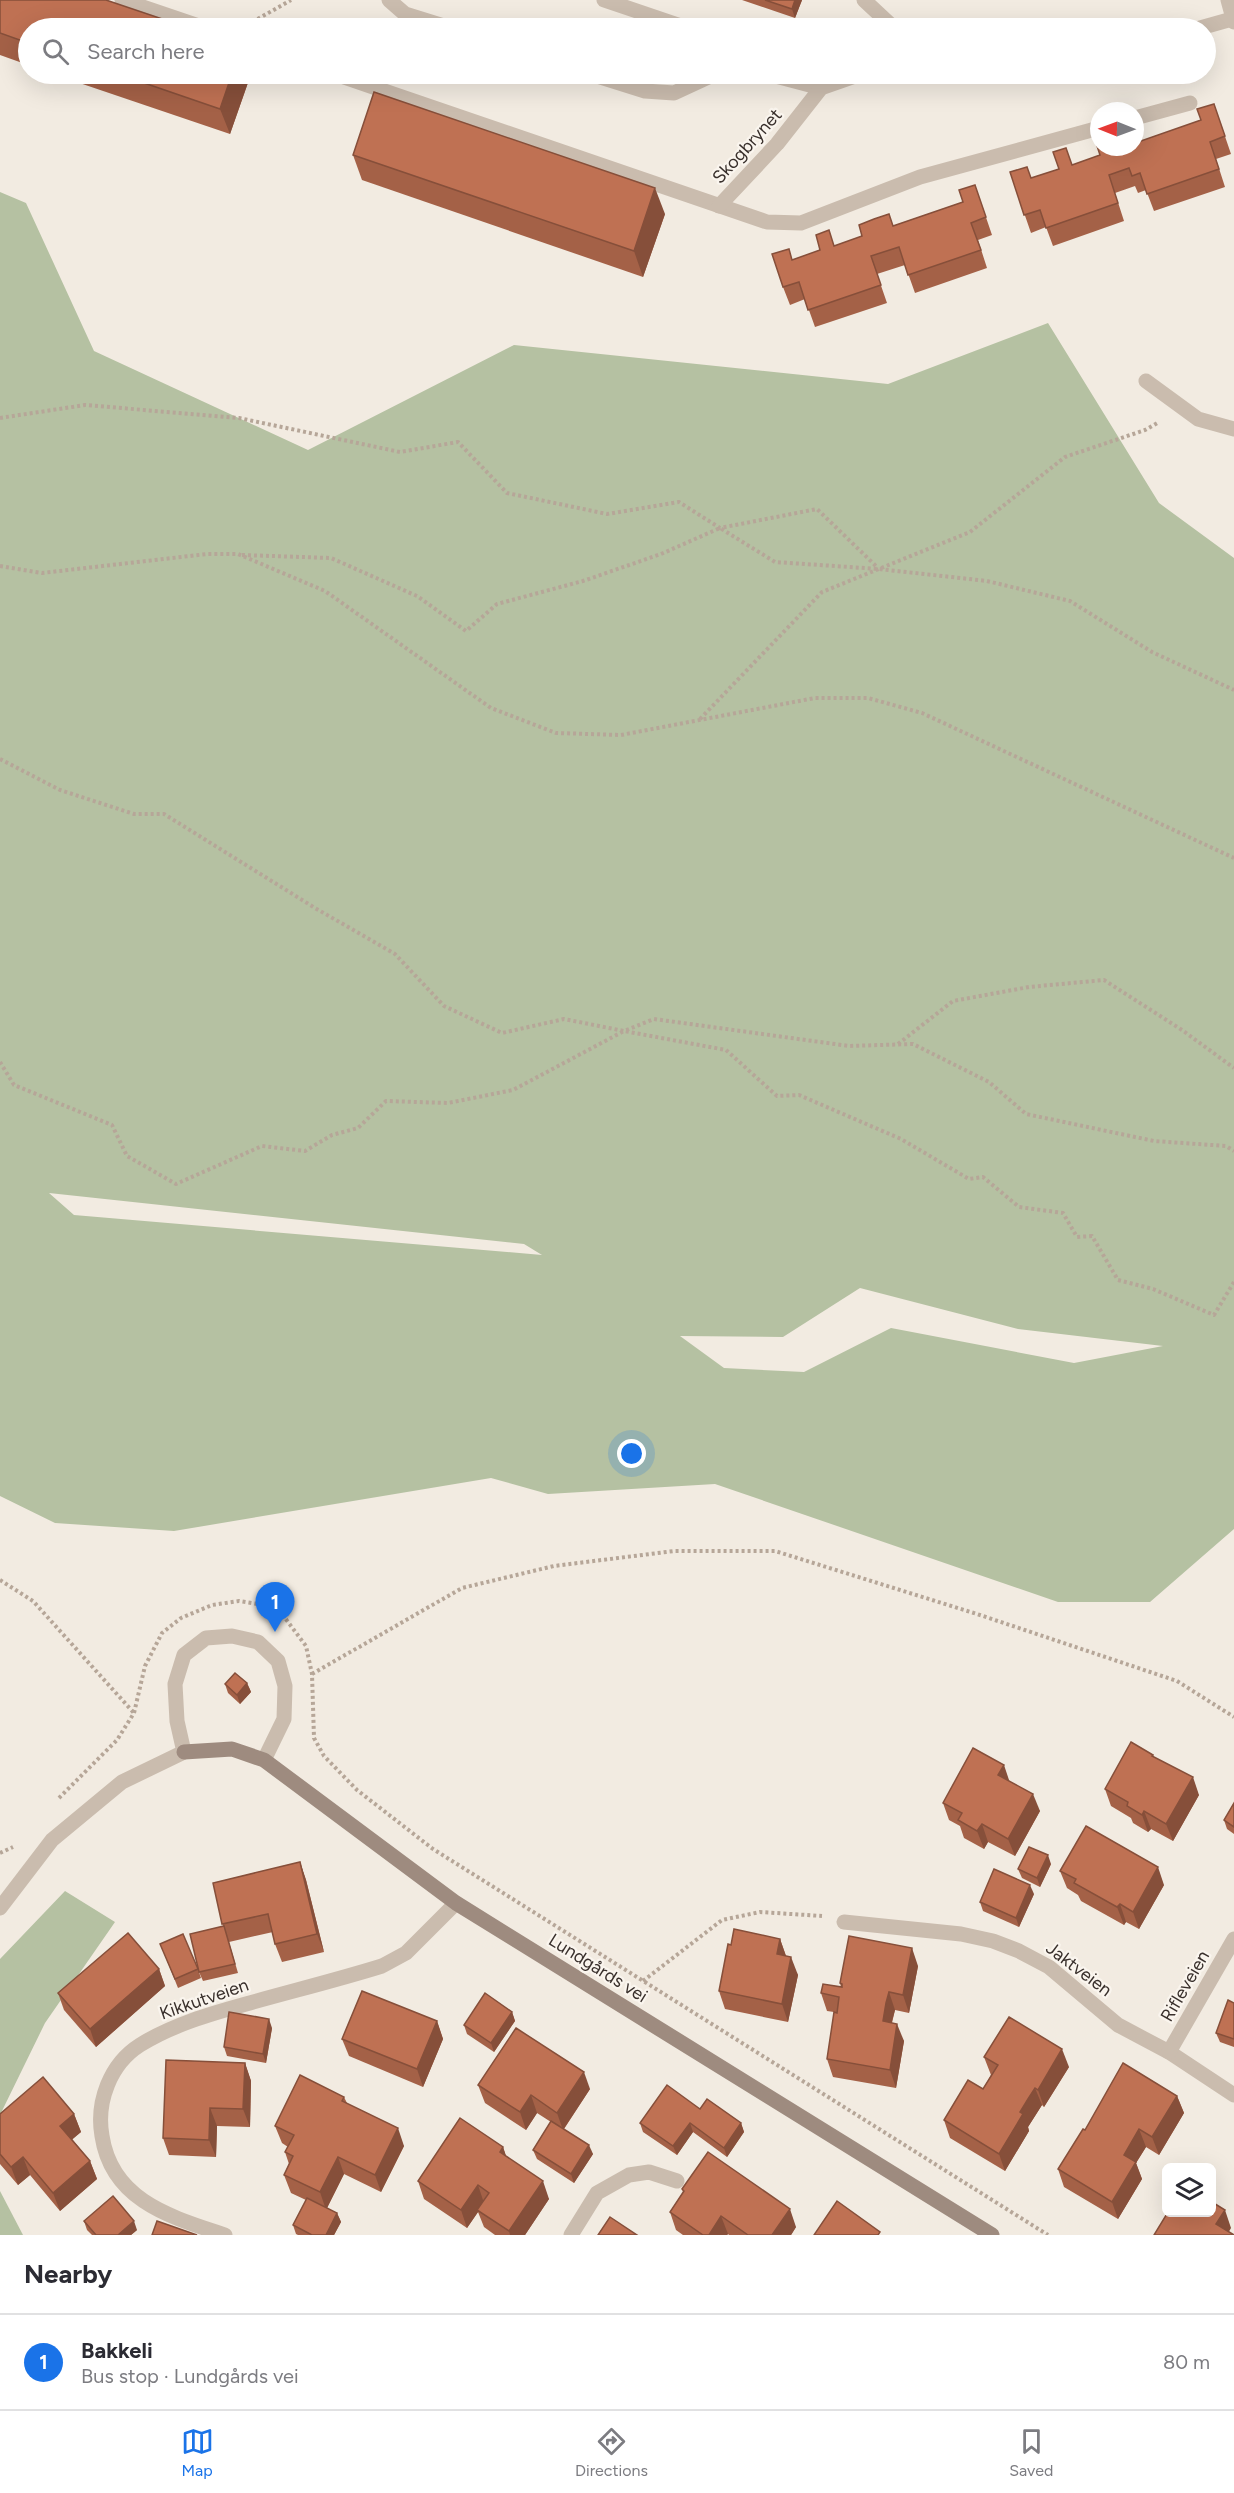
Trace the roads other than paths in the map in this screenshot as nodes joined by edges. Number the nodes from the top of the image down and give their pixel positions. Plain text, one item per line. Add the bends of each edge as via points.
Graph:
1 (122, 0) edge
2 (389, 0) edge
3 (604, 0) edge
4 (864, 0) edge
5 (1228, 0) edge
6 (175, 18) edge
7 (418, 18) edge
8 (657, 18) edge
9 (883, 18) edge
10 (1233, 21) edge
11 (1216, 25) edge
12 (364, 84) edge
13 (623, 84) edge
14 (694, 84) edge
15 (806, 84) edge
16 (832, 84) edge
17 (821, 88) junction
18 (1190, 103) dead end
19 (1144, 116) edge
20 (1090, 130) edge
21 (719, 206) junction
22 (1146, 381) dead end
23 (1234, 429) edge
24 (184, 1752) junction
25 (264, 1760) junction
26 (456, 1903) junction
27 (0, 1908) edge
28 (844, 1922) road end
29 (1234, 1939) edge
30 (1169, 2052) junction
31 (1234, 2095) edge
32 (677, 2181) dead end
33 (225, 2235) edge
34 (571, 2235) edge
35 (992, 2235) edge

1 - 6 street
2 - 7 street via 405,14
3 - 8 street
4 - 9 street
5 - 10 street
10 - 11 street
12 - 21 street
13 - 14 street via 645,91 674,93
15 - 17 street
16 - 17 street
17 - 21 street, Skogbrynet via 777,144
18 - 19 street
20 - 21 street via 920,177 801,223 767,222
22 - 23 street via 1197,420
24 - 25 street, Lundgårds vei via 232,1749
24 - 25 street via 175,1684 184,1655 206,1638 232,1636 258,1642 278,1661 285,1686 284,1719
24 - 27 street via 122,1782 52,1840
25 - 26 street, Lundgårds vei
26 - 33 street, Kikkutveien via 406,1953 382,1966 205,2015 139,2046 119,2065 107,2085 100,2127 105,2156 114,2174 130,2192 154,2208
26 - 35 street, Lundgårds vei
28 - 30 street, Jaktveien via 961,1934 1019,1951 1049,1967 1118,2025
29 - 30 street, Rifleveien
30 - 31 street, Jaktveien
32 - 34 street via 648,2172 629,2175 597,2193

